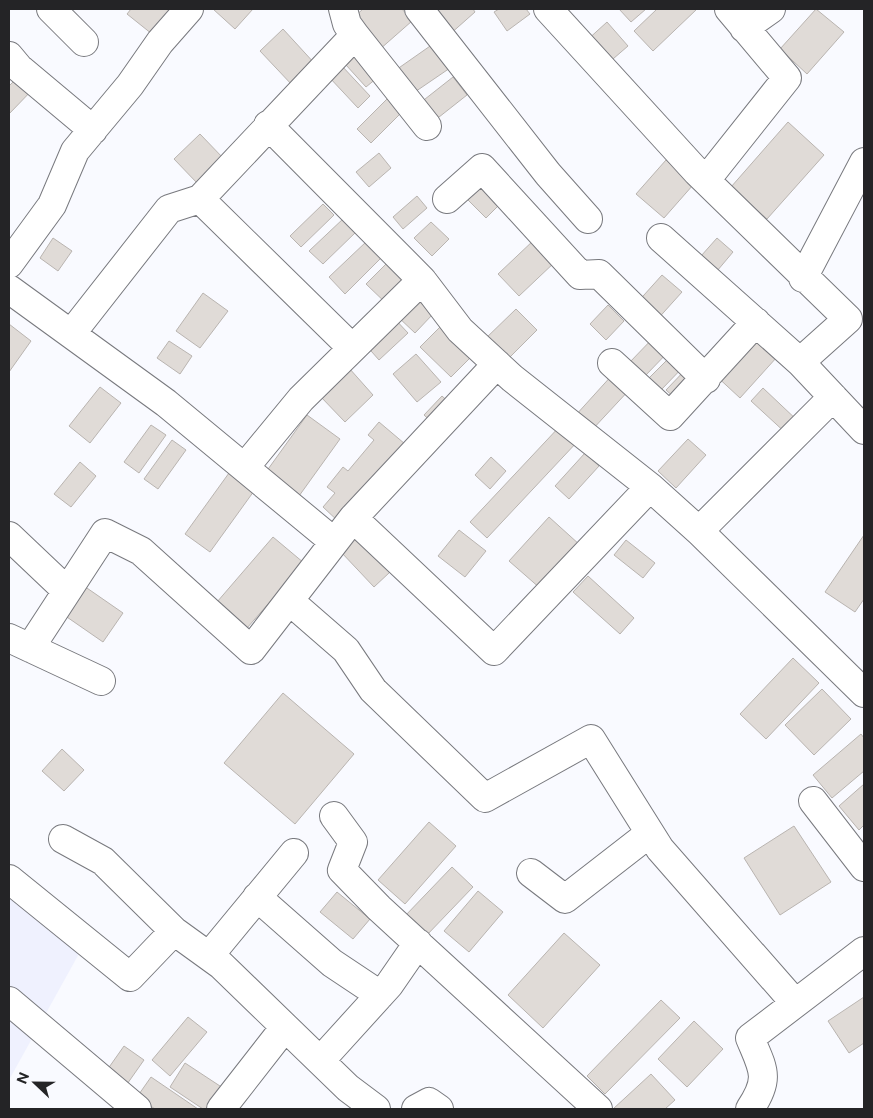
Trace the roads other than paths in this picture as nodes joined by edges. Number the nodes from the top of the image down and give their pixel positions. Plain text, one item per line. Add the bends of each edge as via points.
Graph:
1 (51, 9) edge
2 (189, 9) edge
3 (343, 9) edge
4 (419, 9) edge
5 (548, 9) edge
6 (770, 9) edge
7 (736, 18) edge
8 (355, 35) junction
9 (84, 42) dead end
10 (12, 67) edge
11 (268, 125) junction
12 (427, 126) dead end
13 (93, 130) junction
14 (706, 180) junction
15 (860, 180) edge
16 (200, 199) junction
17 (447, 199) dead end
18 (588, 219) dead end
19 (661, 238) dead end
20 (9, 264) edge
21 (803, 278) junction
22 (422, 280) junction
23 (9, 289) edge
24 (756, 322) junction
25 (71, 334) junction
26 (352, 348) junction
27 (800, 362) junction
28 (612, 363) dead end
29 (497, 364) junction
30 (706, 379) junction
31 (833, 397) junction
32 (864, 430) edge
33 (244, 467) junction
34 (650, 487) junction
35 (352, 518) junction
36 (699, 531) junction
37 (9, 536) edge
38 (333, 542) junction
39 (67, 591) junction
40 (300, 610) dead end
41 (20, 643) edge
42 (101, 681) dead end
43 (864, 693) edge
44 (813, 801) dead end
45 (334, 816) dead end
46 (650, 833) junction
47 (62, 839) dead end
48 (294, 853) dead end
49 (864, 867) edge
50 (531, 872) dead end
51 (9, 879) edge
52 (257, 897) junction
53 (174, 931) junction
54 (418, 944) junction
55 (864, 951) edge
56 (209, 956) junction
57 (380, 995) junction
58 (9, 1001) edge
59 (795, 1003) junction
60 (286, 1027) junction
61 (320, 1060) junction
62 (137, 1109) edge
63 (221, 1109) edge
64 (376, 1109) edge
65 (416, 1109) edge
66 (439, 1109) edge
67 (598, 1109) edge
68 (750, 1109) edge

1 - 9 street
2 - 13 street
3 - 8 street via 347,24
4 - 18 street via 548,174
5 - 14 street
6 - 7 street
7 - 14 street via 787,78
8 - 11 street
8 - 12 street
10 - 13 street
11 - 16 street
11 - 22 street
13 - 20 street via 75,151 52,205
14 - 21 street
15 - 21 street
16 - 25 street via 169,209
16 - 26 street
17 - 30 street via 482,168 580,275 599,274
19 - 24 street
21 - 27 street via 848,320
22 - 26 street
22 - 29 street via 460,330
23 - 25 street
24 - 27 street
24 - 30 street
25 - 33 street via 166,403
26 - 33 street via 301,399
27 - 31 street
28 - 30 street via 670,416
29 - 34 street
29 - 35 street
31 - 32 street
31 - 36 street
33 - 38 street
34 - 35 street via 494,651
34 - 36 street
35 - 38 street
36 - 43 street
37 - 39 street
38 - 39 street via 251,650 141,550 105,532
39 - 41 street
40 - 46 street via 346,650 373,690 485,798 591,739
41 - 42 street
44 - 49 street
45 - 54 street via 353,842 342,870
46 - 50 street via 565,899
46 - 59 street via 660,849
47 - 53 street via 103,861
48 - 52 street
51 - 53 street via 130,978
52 - 56 street
52 - 57 street via 332,963
53 - 56 street
54 - 57 street
54 - 67 street
55 - 59 street
56 - 60 street
57 - 61 street
58 - 62 street
59 - 68 street via 750,1038 765,1074
60 - 61 street
60 - 63 street
61 - 64 street via 348,1088
65 - 66 street via 429,1102

